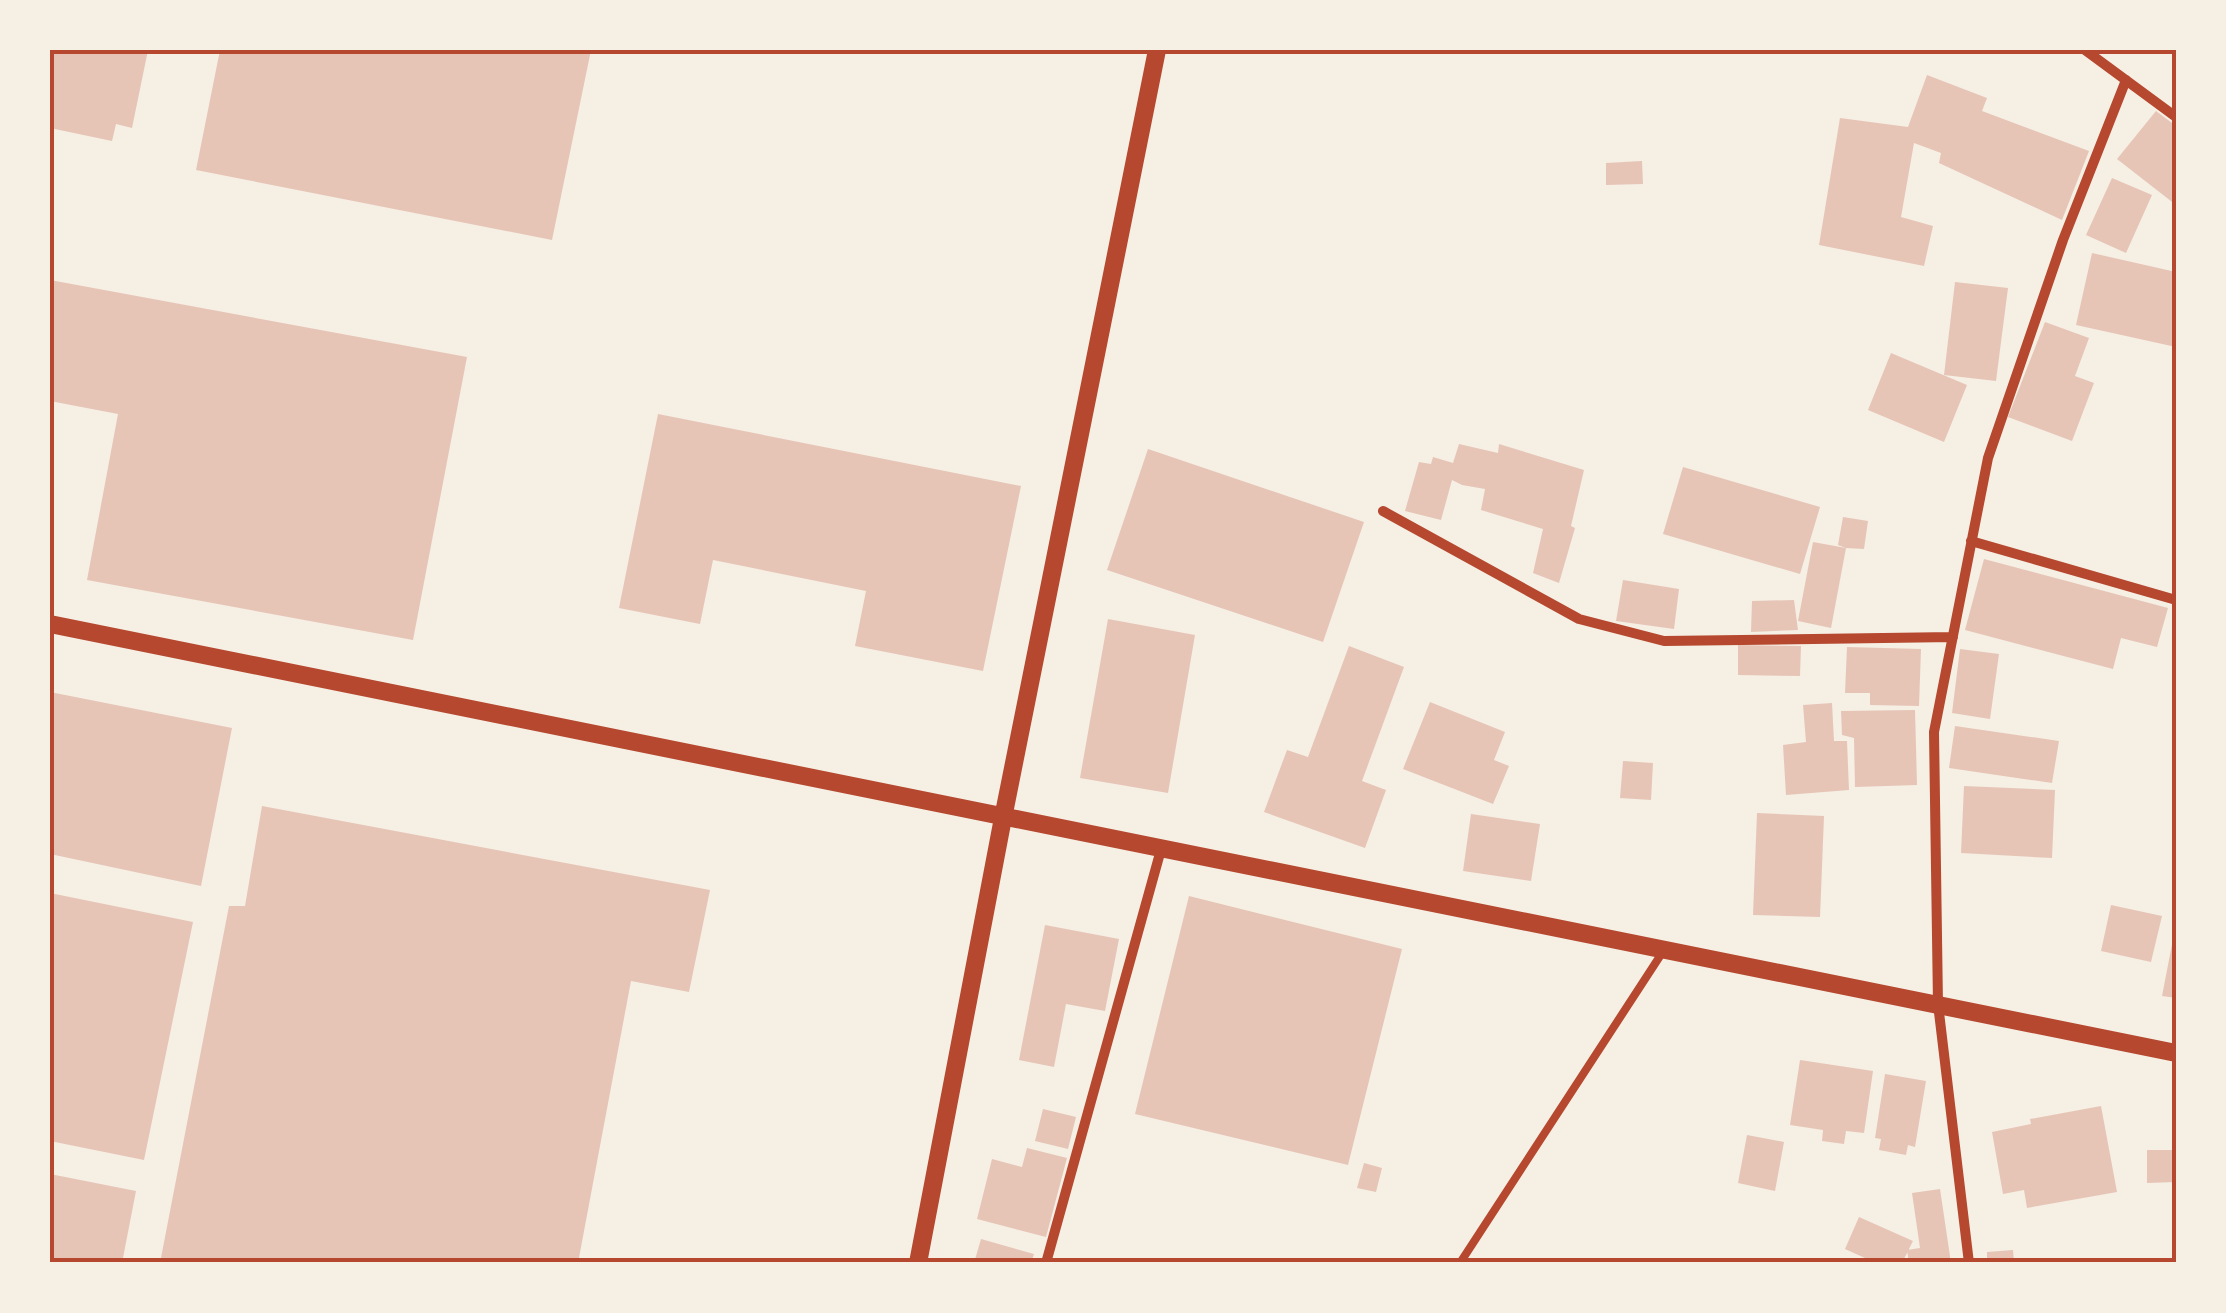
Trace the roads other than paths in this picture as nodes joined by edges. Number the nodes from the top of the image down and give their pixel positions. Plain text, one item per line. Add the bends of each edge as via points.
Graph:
1 (1157, 50) edge
2 (2085, 50) edge
3 (2126, 80) junction
4 (2176, 117) edge
5 (1383, 511) dead end
6 (1972, 541) junction
7 (2176, 600) edge
8 (50, 624) edge
9 (1953, 636) junction
10 (1003, 818) junction
11 (1162, 846) junction
12 (1664, 949) junction
13 (1938, 1004) junction
14 (2176, 1053) edge
15 (918, 1263) edge
16 (1046, 1263) edge
17 (1460, 1263) edge
18 (1969, 1263) edge

1 - 10 street
2 - 3 street
3 - 4 street
3 - 6 street via 2062,240 1988,458
5 - 9 street via 1579,619 1664,642
6 - 7 street
6 - 9 street
8 - 10 street
9 - 13 street via 1934,732
10 - 11 street
10 - 15 street
11 - 12 street
11 - 16 street
12 - 13 street
12 - 17 lane
13 - 14 street
13 - 18 street

